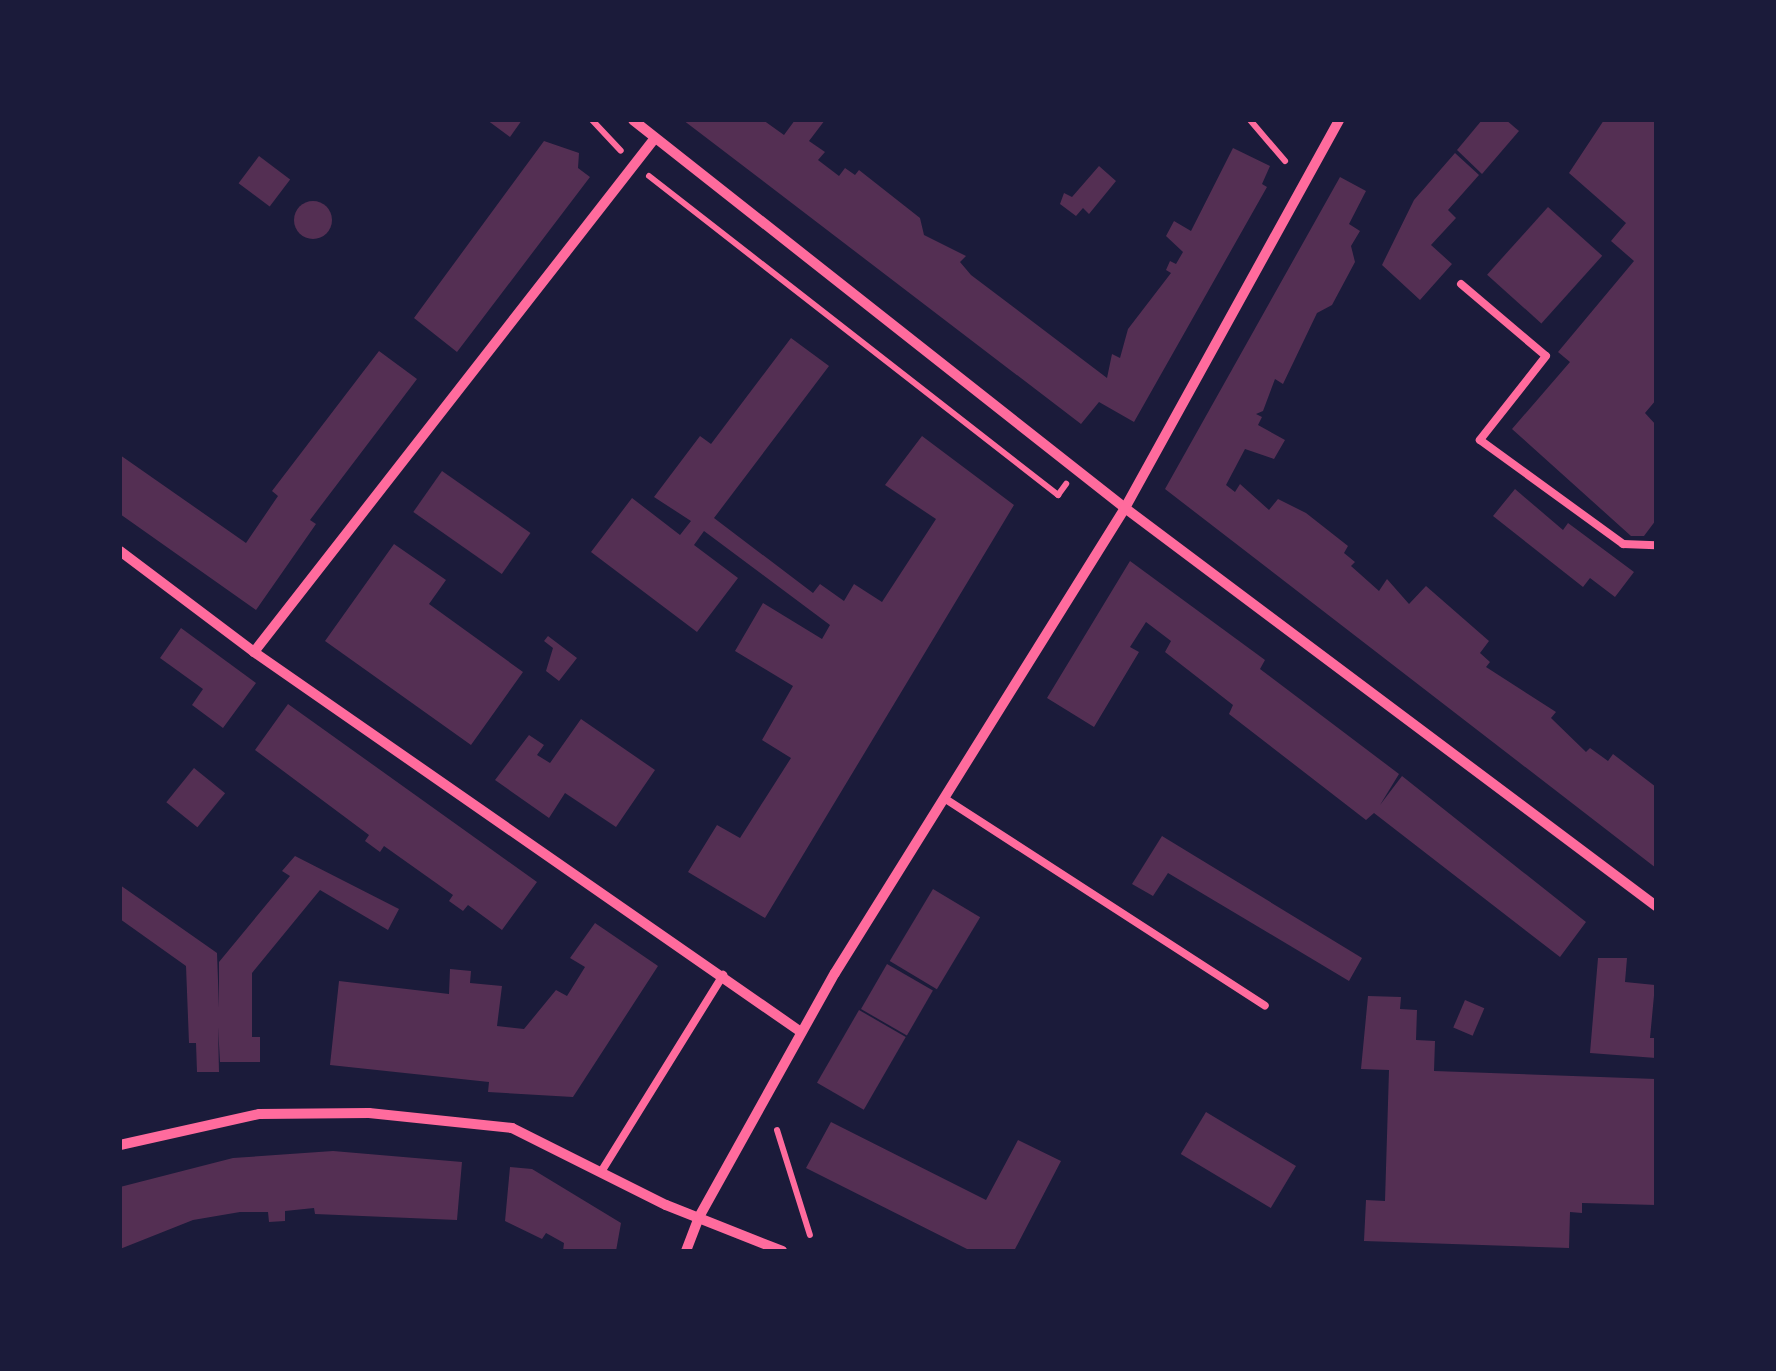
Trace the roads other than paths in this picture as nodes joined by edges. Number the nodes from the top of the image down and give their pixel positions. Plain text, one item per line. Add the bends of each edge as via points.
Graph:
1 (633, 120) edge
2 (1340, 120) edge
3 (656, 138) junction
4 (1461, 284) dead end
5 (1125, 508) junction
6 (1656, 545) edge
7 (120, 551) edge
8 (254, 652) junction
9 (944, 798) junction
10 (1656, 906) edge
11 (723, 974) junction
12 (1265, 1006) dead end
13 (801, 1032) junction
14 (120, 1146) edge
15 (601, 1172) junction
16 (699, 1217) junction
17 (686, 1251) edge
18 (782, 1251) edge

1 - 3 street
2 - 5 street
3 - 5 street
3 - 8 street
4 - 6 lane via 1546,356 1480,440 1622,544
5 - 9 street
5 - 10 street
7 - 8 street
8 - 11 street
9 - 12 lane
9 - 13 street
11 - 13 street
11 - 15 lane
13 - 16 street
14 - 15 street via 259,1114 369,1112 512,1128
15 - 16 street
16 - 17 street
16 - 18 street

